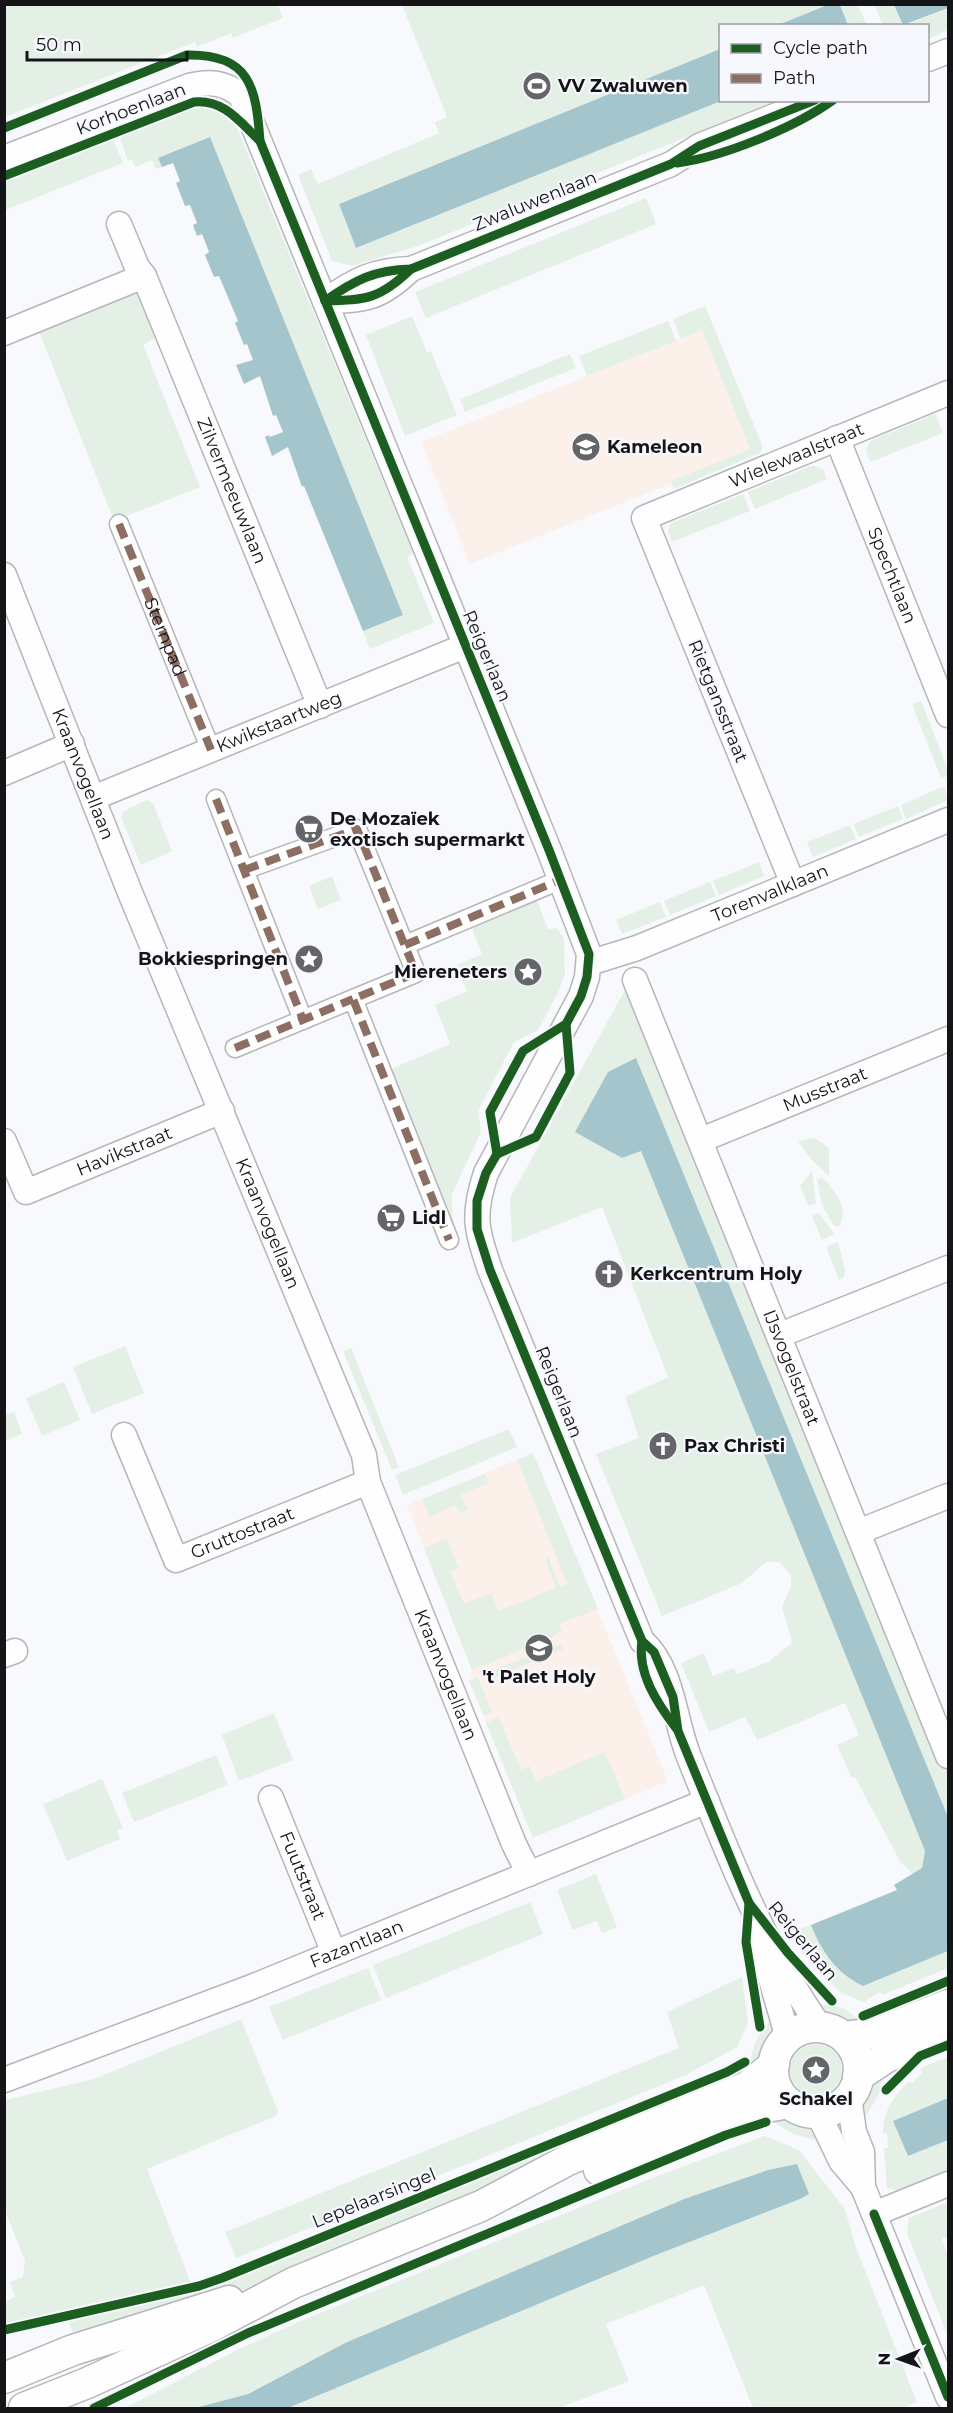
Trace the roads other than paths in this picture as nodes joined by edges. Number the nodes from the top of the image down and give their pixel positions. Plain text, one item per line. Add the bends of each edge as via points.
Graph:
1 (948, 51) edge
2 (929, 59) edge
3 (809, 102) edge
4 (830, 102) edge
5 (4, 158) edge
6 (671, 164) junction
7 (119, 224) dead end
8 (144, 276) junction
9 (325, 301) junction
10 (4, 333) edge
11 (948, 393) edge
12 (837, 438) junction
13 (644, 518) joint
14 (119, 524) dead end
15 (4, 575) edge
16 (465, 646) junction
17 (320, 706) junction
18 (948, 715) edge
19 (72, 744) junction
20 (211, 750) junction
21 (4, 773) edge
22 (93, 798) junction
23 (216, 799) dead end
24 (948, 820) edge
25 (244, 870) junction
26 (560, 880) junction
27 (793, 884) junction
28 (405, 945) junction
29 (590, 963) junction
30 (635, 980) dead end
31 (353, 999) junction
32 (303, 1020) junction
33 (948, 1039) edge
34 (236, 1048) dead end
35 (222, 1112) junction
36 (701, 1140) junction
37 (4, 1141) edge
38 (449, 1240) dead end
39 (948, 1268) edge
40 (780, 1335) junction
41 (124, 1435) dead end
42 (368, 1482) junction
43 (948, 1496) edge
44 (858, 1532) junction
45 (944, 1729) edge
46 (948, 1756) edge
47 (271, 1798) dead end
48 (706, 1801) junction
49 (529, 1874) junction
50 (749, 1903) junction
51 (334, 1953) junction
52 (948, 2005) edge
53 (948, 2030) edge
54 (832, 2032) junction
55 (788, 2038) junction
56 (774, 2065) junction
57 (4, 2080) edge
58 (854, 2086) junction
59 (789, 2103) junction
60 (818, 2112) junction
61 (948, 2184) edge
62 (863, 2187) junction
63 (481, 2206) junction
64 (874, 2214) junction
65 (293, 2283) junction
66 (4, 2378) edge
67 (948, 2397) edge
68 (24, 2409) edge

1 - 2 street
3 - 6 street, Zwaluwenlaan via 699,146
4 - 6 street, Zwaluwenlaan via 811,116 701,160
5 - 9 street, Korhoenlaan via 189,86 215,82 231,87 241,96
6 - 9 street, Zwaluwenlaan via 411,269 385,270 353,281
7 - 8 street, Zilvermeeuwlaan
8 - 10 street
8 - 17 street, Zilvermeeuwlaan
9 - 16 street, Reigerlaan
11 - 12 street, Wielewaalstraat
12 - 13 street, Wielewaalstraat
12 - 18 street, Spechtlaan
13 - 27 street, Rietgansstraat
14 - 20 street, Sternpad
15 - 19 street, Kraanvogellaan
16 - 17 street, Kwikstaartweg
16 - 26 street, Reigerlaan
17 - 20 street, Kwikstaartweg
19 - 21 street
19 - 22 street, Kraanvogellaan
20 - 22 street, Kwikstaartweg
22 - 35 street, Kraanvogellaan
23 - 25 street
24 - 27 street, Torenvalklaan
25 - 28 street via 357,829
25 - 32 street
26 - 28 street
26 - 29 street, Reigerlaan
27 - 29 street, Torenvalklaan via 637,948
28 - 31 street via 416,973
29 - 48 street, Reigerlaan via 581,996 486,1173 477,1201 477,1229 490,1270 642,1641 639,1658 654,1695 678,1731
30 - 36 street, IJsvogelstraat
31 - 32 street
31 - 38 street
32 - 34 street
33 - 36 street, Musstraat
35 - 37 street, Havikstraat via 26,1192
35 - 42 street, Kraanvogellaan via 364,1455
36 - 40 street, IJsvogelstraat
39 - 40 street
40 - 44 street, IJsvogelstraat
41 - 42 street, Gruttostraat via 176,1560
42 - 49 street, Kraanvogellaan
43 - 44 street
44 - 45 street, IJsvogelstraat
45 - 46 street, IJsvogelstraat
47 - 51 street, Fuutstraat
48 - 49 street, Fazantlaan
48 - 50 street, Reigerlaan
49 - 51 street, Fazantlaan
50 - 54 street, Reigerlaan via 802,2001
50 - 55 street, Reigerlaan
51 - 57 street, Fazantlaan
52 - 54 street via 877,2033
53 - 58 street via 887,2057
54 - 55 street via 800,2030
54 - 58 street via 857,2058
55 - 56 street
56 - 59 street via 777,2086
56 - 63 street via 747,2087 568,2160
58 - 60 street via 838,2106
58 - 62 street via 854,2132 862,2152
59 - 60 street via 807,2112
59 - 63 street via 755,2109 574,2179
60 - 62 street via 841,2161
61 - 64 street
62 - 64 street
63 - 65 street
64 - 67 street
65 - 66 street via 73,2350
65 - 68 street via 212,2326

